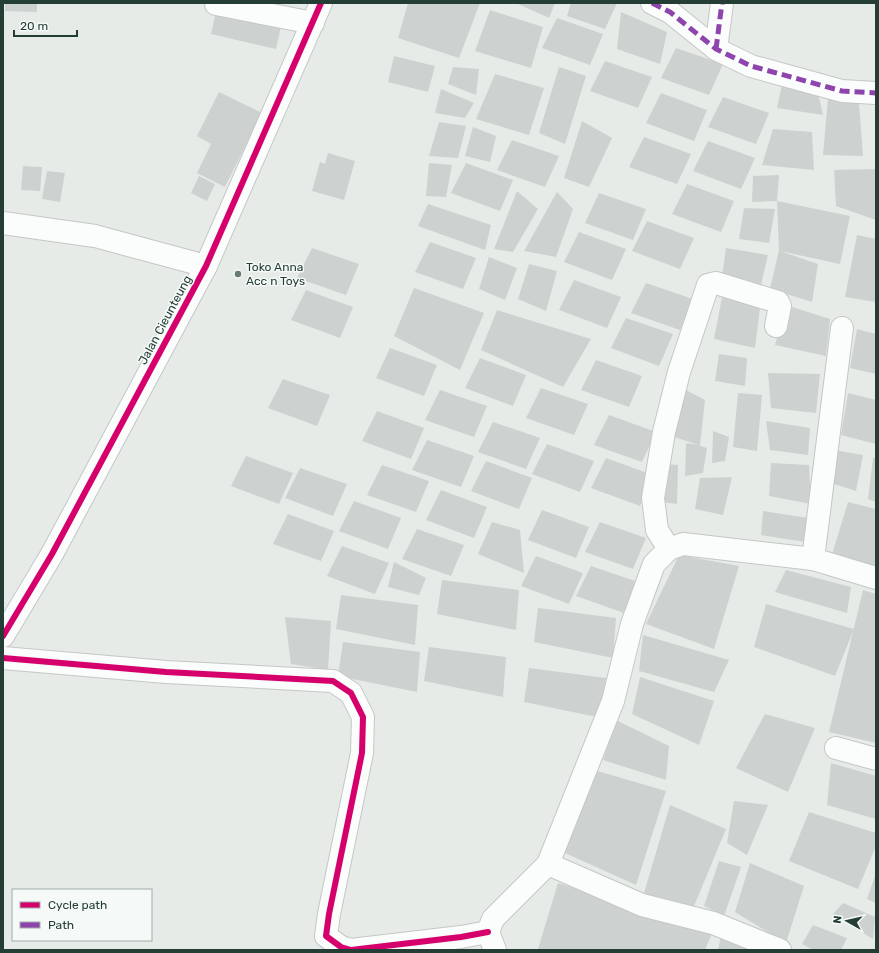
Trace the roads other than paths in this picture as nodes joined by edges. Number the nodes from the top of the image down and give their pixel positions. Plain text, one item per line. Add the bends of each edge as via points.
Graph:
1 (321, 3) edge
2 (652, 3) edge
3 (722, 3) edge
4 (216, 4) edge
5 (313, 23) junction
6 (716, 49) junction
7 (876, 93) edge
8 (3, 223) edge
9 (206, 266) junction
10 (776, 326) dead end
11 (842, 328) dead end
12 (669, 549) junction
13 (812, 559) junction
14 (876, 578) edge
15 (3, 636) edge
16 (3, 658) edge
17 (836, 748) dead end
18 (876, 759) edge
19 (548, 864) junction
20 (492, 941) edge
21 (323, 943) edge
22 (780, 950) edge

1 - 5 street, Jalan Cieunteung
2 - 6 street via 670,12
3 - 6 street
4 - 5 street
5 - 9 street, Jalan Cieunteung
6 - 7 street via 751,66 788,78 842,91
8 - 9 street via 95,236
9 - 15 street, Jalan Cieunteung via 52,554
10 - 12 street via 780,306 778,302 716,283 708,285 679,372 664,432 653,498 657,530
11 - 13 street
12 - 13 street via 683,544
12 - 19 street via 654,564 644,589 612,701
13 - 14 street
16 - 21 street via 166,672 333,681 351,693 362,717 362,753
17 - 18 street
19 - 20 street via 493,919
19 - 22 street via 642,905 713,923
20 - 21 street via 461,937 351,950

